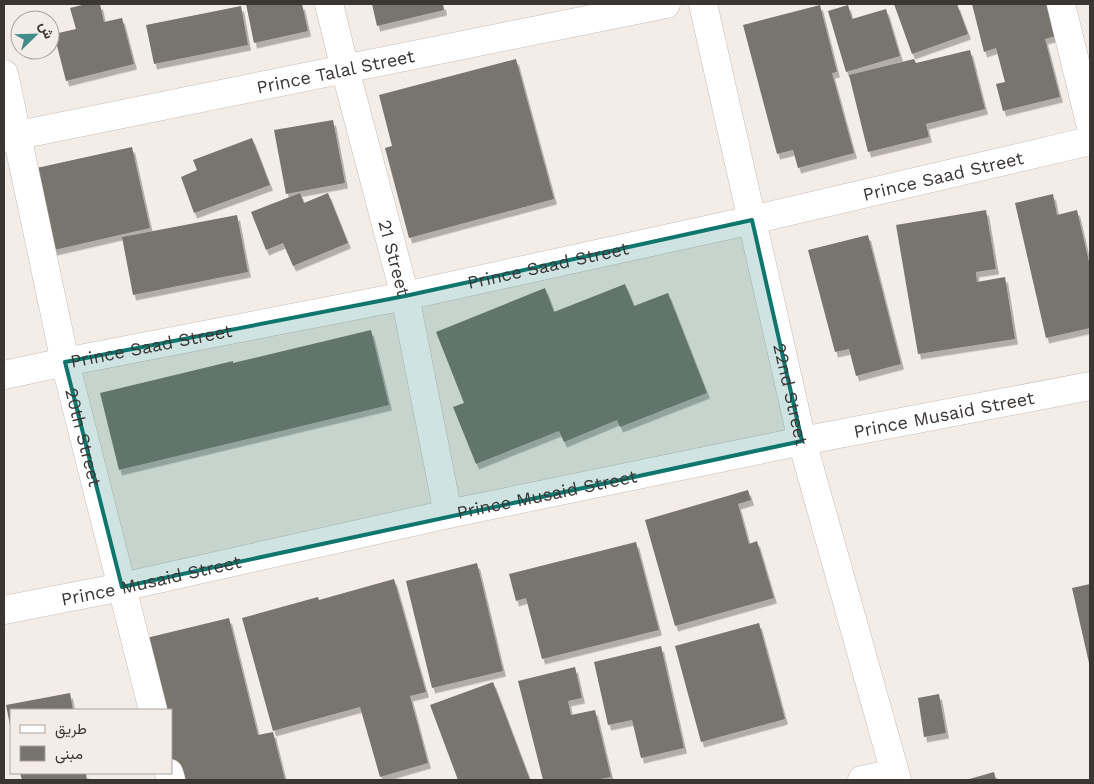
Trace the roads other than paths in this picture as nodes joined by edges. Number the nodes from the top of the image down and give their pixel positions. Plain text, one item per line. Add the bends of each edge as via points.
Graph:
1 (329, 4) edge
2 (666, 4) edge
3 (703, 4) edge
4 (1062, 4) edge
5 (345, 70) junction
6 (4, 74) edge
7 (1090, 123) edge
8 (10, 136) edge
9 (1090, 141) edge
10 (752, 220) junction
11 (405, 296) junction
12 (65, 362) junction
13 (4, 376) edge
14 (1090, 386) edge
15 (802, 441) junction
16 (448, 514) junction
17 (122, 587) junction
18 (4, 610) edge
19 (153, 709) edge
20 (896, 777) edge
21 (862, 780) edge

1 - 5 street, 21 Street
2 - 5 street, Prince Talal Street
3 - 10 street, 22nd Street
4 - 7 street
5 - 8 street, Prince Talal Street
5 - 11 street, 21 Street
6 - 8 street, 20th Street
8 - 12 street, 20th Street
9 - 10 street, Prince Saad Street
10 - 11 street, Prince Saad Street
10 - 15 street, 22nd Street
11 - 12 street, Prince Saad Street
11 - 16 street, 21 Street
12 - 13 street, Prince Saad Street
12 - 17 street, 20th Street
14 - 15 street, Prince Musaid Street
15 - 16 street, Prince Musaid Street
15 - 20 street, 22nd Street
16 - 17 street, Prince Musaid Street
17 - 18 street, Prince Musaid Street
17 - 19 street, 20th Street
20 - 21 street

